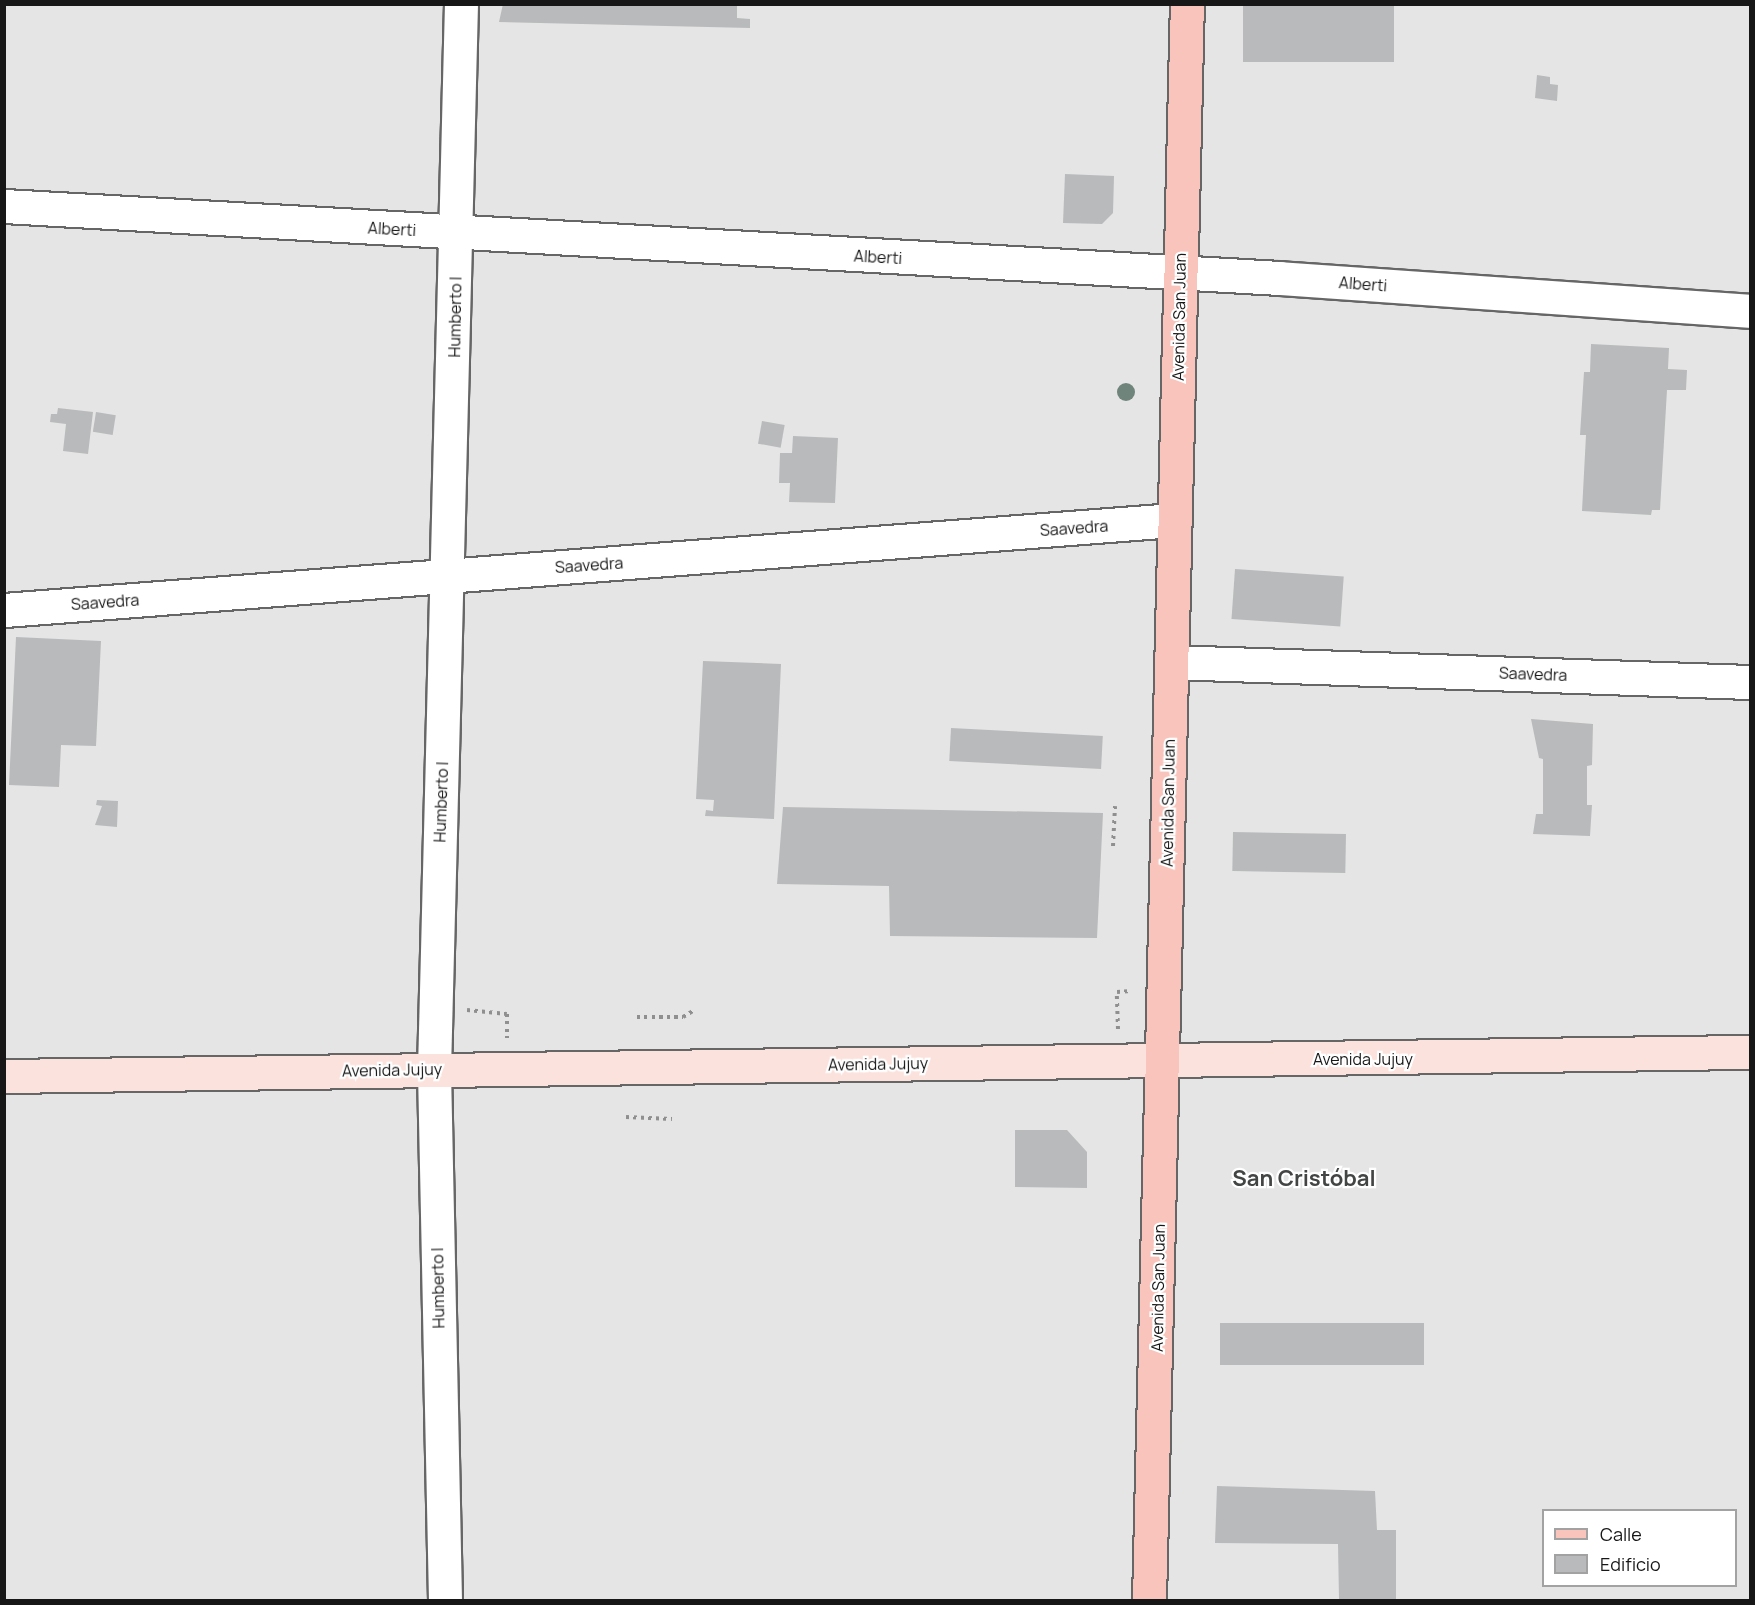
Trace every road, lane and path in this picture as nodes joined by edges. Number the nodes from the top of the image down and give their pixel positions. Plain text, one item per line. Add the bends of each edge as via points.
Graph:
1 (461, 4) edge
2 (1187, 4) edge
3 (4, 206) edge
4 (457, 232) junction
5 (1179, 274) junction
6 (1750, 310) edge
7 (1174, 520) junction
8 (449, 576) junction
9 (4, 610) edge
10 (1171, 662) junction
11 (1750, 682) edge
12 (1115, 806) dead end
13 (1113, 846) dead end
14 (693, 1011) dead end
15 (637, 1017) dead end
16 (1750, 1052) edge
17 (1164, 1060) junction
18 (434, 1070) junction
19 (4, 1076) edge
20 (626, 1117) dead end
21 (672, 1119) dead end
22 (445, 1600) edge
23 (1149, 1600) edge

1 - 4 street, Humberto I
2 - 5 main road, Avenida San Juan
3 - 4 street, Alberti
4 - 5 street, Alberti
4 - 8 street, Humberto I
5 - 6 street, Alberti
5 - 7 main road, Avenida San Juan
7 - 8 street, Saavedra
7 - 10 main road, Avenida San Juan
8 - 9 street, Saavedra
8 - 18 street, Humberto I
10 - 11 street, Saavedra
10 - 17 main road, Avenida San Juan
12 - 13 path
14 - 15 path via 683,1017
16 - 17 main road, Avenida Jujuy
17 - 18 main road, Avenida Jujuy
17 - 23 main road, Avenida San Juan
18 - 19 main road, Avenida Jujuy
18 - 22 street, Humberto I
20 - 21 path

